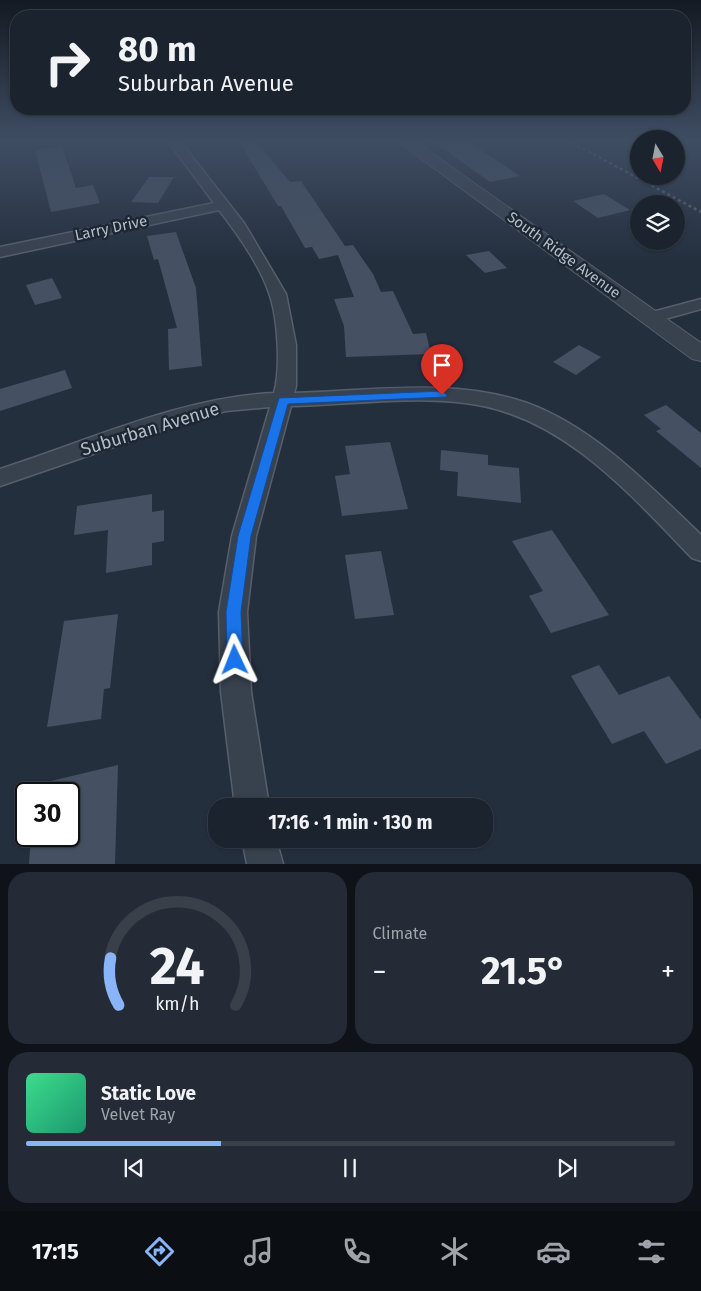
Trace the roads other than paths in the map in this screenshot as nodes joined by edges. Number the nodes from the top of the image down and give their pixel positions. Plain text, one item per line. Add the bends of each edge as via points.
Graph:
1 (204, 180) edge
2 (459, 180) edge
3 (223, 205) junction
4 (0, 252) edge
5 (701, 304) edge
6 (651, 318) junction
7 (701, 354) edge
8 (283, 400) junction
9 (0, 478) edge
10 (701, 551) edge
11 (251, 798) edge
12 (261, 848) edge
13 (265, 864) edge

1 - 3 street
2 - 6 street, South Ridge Avenue
3 - 4 street, Larry Drive
3 - 8 street via 259,258 278,294 287,345
5 - 6 street
6 - 7 street, South Ridge Avenue
8 - 9 street, Suburban Avenue via 244,401 185,414
8 - 10 street, Suburban Avenue via 426,394 482,399 522,409 583,444 652,501
8 - 11 street via 244,536 233,612 236,692
12 - 13 street

